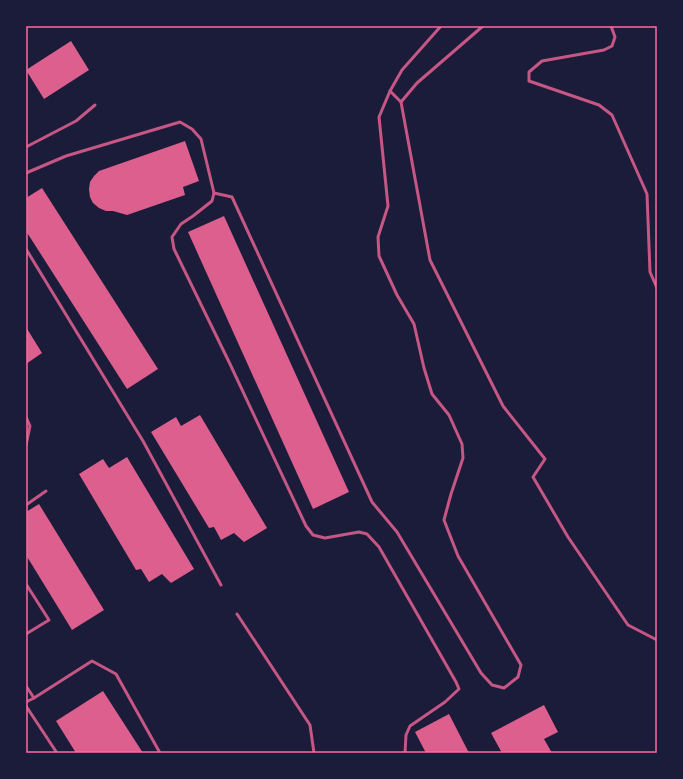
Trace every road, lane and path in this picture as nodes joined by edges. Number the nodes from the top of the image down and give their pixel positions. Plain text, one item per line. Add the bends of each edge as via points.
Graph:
1 (441, 26) edge
2 (483, 26) edge
3 (610, 26) edge
4 (390, 92) junction
5 (401, 102) junction
6 (95, 105) dead end
7 (26, 147) edge
8 (26, 173) edge
9 (214, 193) junction
10 (26, 249) edge
11 (657, 288) edge
12 (26, 417) edge
13 (26, 445) edge
14 (46, 491) dead end
15 (26, 505) edge
16 (26, 584) edge
17 (221, 585) dead end
18 (237, 614) dead end
19 (26, 634) edge
20 (657, 640) edge
21 (26, 686) edge
22 (34, 698) junction
23 (26, 702) edge
24 (26, 706) edge
25 (57, 753) edge
26 (160, 753) edge
27 (314, 753) edge
28 (405, 753) edge

1 - 4 lane via 402,70
2 - 5 lane via 417,83
3 - 11 lane via 615,37 612,46 604,50 542,61 529,72 529,81 599,105 612,115 647,194 650,272
4 - 5 lane
4 - 9 lane via 379,117 388,206 378,237 379,256 414,324 432,394 449,415 462,444 463,458 444,520 458,556 521,665 518,677 504,688 492,685 481,673 396,532 372,502 232,197
5 - 20 lane via 430,260 503,406 545,459 533,477 568,538 628,626
6 - 7 lane via 76,121
8 - 9 lane via 66,156 180,122 192,129 200,139
9 - 28 lane via 212,201 181,224 172,237 174,249 306,526 313,535 325,538 359,532 367,534 379,547 459,689 410,726 406,735
10 - 17 lane via 143,441
12 - 13 lane via 30,426
14 - 15 lane
16 - 19 lane via 49,620
18 - 27 lane via 310,725
21 - 22 lane
22 - 23 lane
22 - 26 lane via 92,661 116,674
24 - 25 lane

